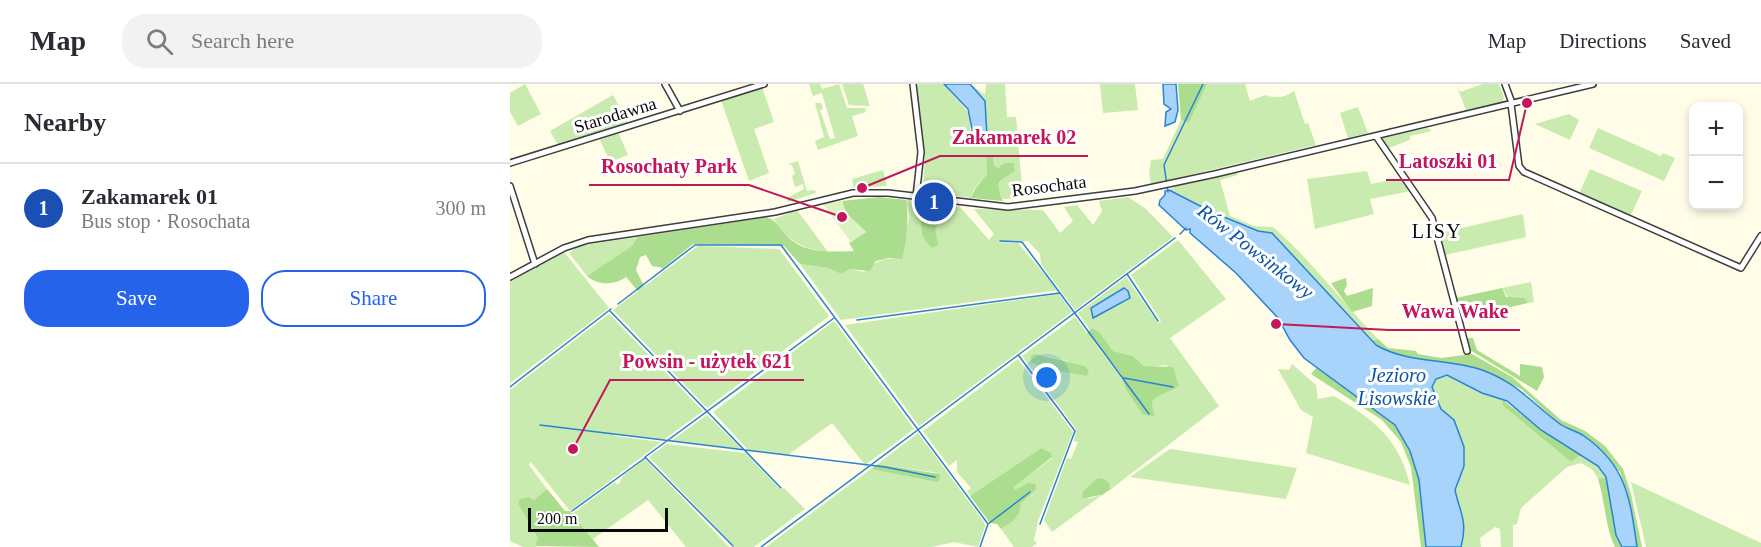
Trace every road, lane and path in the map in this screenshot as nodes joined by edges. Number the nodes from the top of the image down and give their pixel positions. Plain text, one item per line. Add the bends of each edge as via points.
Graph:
1 (665, 84) edge
2 (764, 84) edge
3 (913, 84) edge
4 (1505, 84) edge
5 (1593, 84) edge
6 (1512, 104) junction
7 (680, 111) junction
8 (1376, 136) junction
9 (510, 163) edge
10 (510, 186) edge
11 (916, 197) junction
12 (1761, 236) edge
13 (535, 264) junction
14 (510, 277) edge
15 (1467, 351) dead end

1 - 7 street
2 - 7 street, Starodawna
3 - 11 street via 921,152
4 - 6 street
5 - 6 street, Rosochata
6 - 8 street, Rosochata
6 - 12 street via 1519,166 1524,172 1742,268
7 - 9 street, Starodawna
8 - 11 street, Rosochata via 1159,186 1008,207
8 - 15 street via 1430,215
10 - 13 street
11 - 13 street, Rosochata via 840,195 775,212 588,240
13 - 14 street, Rosochata

